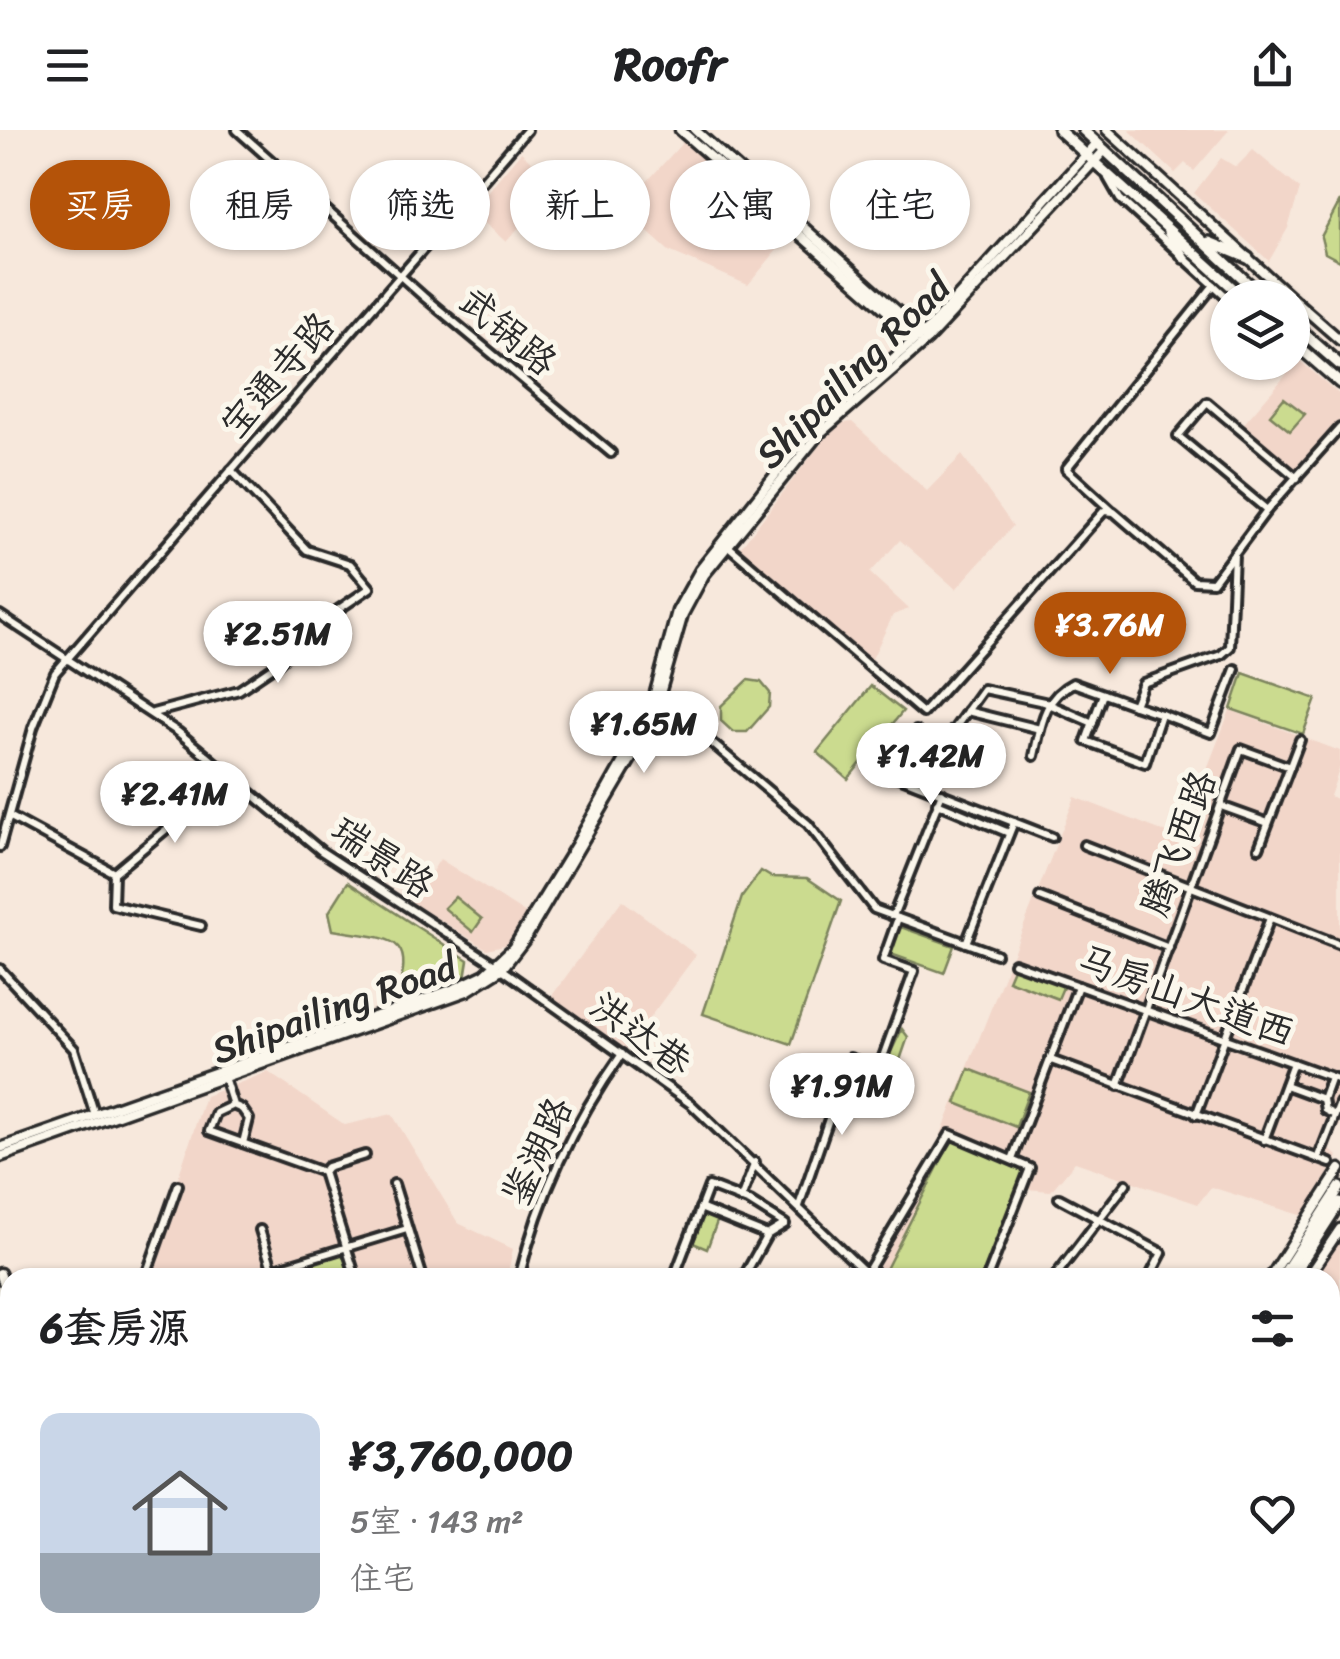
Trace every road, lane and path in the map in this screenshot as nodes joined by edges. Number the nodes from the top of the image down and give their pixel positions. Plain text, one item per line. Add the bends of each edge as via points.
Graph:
1 (238, 130) edge
2 (527, 130) edge
3 (680, 130) edge
4 (694, 130) edge
5 (1059, 130) edge
6 (1084, 130) edge
7 (1107, 130) edge
8 (1101, 146) junction
9 (1090, 159) junction
10 (1105, 172) junction
11 (1161, 222) junction
12 (1200, 238) junction
13 (1184, 258) junction
14 (1248, 258) junction
15 (400, 276) junction
16 (1224, 280) edge
17 (1245, 280) edge
18 (1272, 280) edge
19 (1210, 281) edge
20 (1210, 290) edge
21 (1310, 314) edge
22 (923, 338) junction
23 (1310, 339) edge
24 (1340, 340) edge
25 (1312, 358) edge
26 (1340, 365) edge
27 (1340, 383) edge
28 (1340, 428) edge
29 (611, 452) dead end
30 (231, 470) junction
31 (1297, 478) junction
32 (1266, 510) junction
33 (1114, 512) junction
34 (725, 543) junction
35 (1234, 553) junction
36 (0, 615) edge
37 (68, 657) junction
38 (1236, 669) dead end
39 (1103, 694) junction
40 (658, 697) junction
41 (1134, 705) junction
42 (1047, 706) junction
43 (967, 711) junction
44 (152, 714) junction
45 (1161, 714) junction
46 (1093, 723) junction
47 (1040, 729) junction
48 (916, 731) dead end
49 (950, 735) dead end
50 (1300, 740) dead end
51 (1034, 756) dead end
52 (1290, 767) junction
53 (213, 790) dead end
54 (942, 793) junction
55 (937, 803) junction
56 (1220, 806) junction
57 (9, 816) junction
58 (1014, 822) junction
59 (1268, 823) junction
60 (1009, 832) junction
61 (1052, 836) dead end
62 (1084, 846) dead end
63 (0, 848) edge
64 (1258, 848) dead end
65 (114, 872) junction
66 (1192, 886) junction
67 (1040, 897) dead end
68 (896, 917) junction
69 (1270, 918) junction
70 (201, 926) dead end
71 (966, 943) junction
72 (1340, 945) edge
73 (1169, 948) junction
74 (996, 954) dead end
75 (1014, 962) dead end
76 (499, 967) junction
77 (0, 969) edge
78 (1078, 986) junction
79 (1145, 1011) junction
80 (1224, 1039) junction
81 (622, 1054) junction
82 (1050, 1060) junction
83 (1293, 1063) junction
84 (224, 1074) junction
85 (1336, 1078) edge
86 (1285, 1085) junction
87 (1118, 1086) junction
88 (1323, 1099) junction
89 (1340, 1103) edge
90 (232, 1105) junction
91 (1336, 1114) junction
92 (95, 1115) junction
93 (1196, 1116) junction
94 (1264, 1140) junction
95 (243, 1143) junction
96 (0, 1148) edge
97 (365, 1155) dead end
98 (0, 1157) edge
99 (1013, 1157) junction
100 (1318, 1159) junction
101 (755, 1162) junction
102 (1330, 1163) dead end
103 (1340, 1169) edge
104 (323, 1172) junction
105 (394, 1184) dead end
106 (1126, 1184) dead end
107 (178, 1185) dead end
108 (1340, 1187) edge
109 (742, 1198) junction
110 (1059, 1198) dead end
111 (1340, 1202) edge
112 (799, 1206) junction
113 (700, 1208) junction
114 (1340, 1212) edge
115 (1100, 1220) junction
116 (1340, 1228) edge
117 (408, 1229) junction
118 (260, 1230) dead end
119 (767, 1235) junction
120 (348, 1247) junction
121 (149, 1268) edge
122 (272, 1268) edge
123 (290, 1268) edge
124 (353, 1268) edge
125 (421, 1268) edge
126 (522, 1268) edge
127 (678, 1268) edge
128 (749, 1268) edge
129 (859, 1268) edge
130 (872, 1268) edge
131 (991, 1268) edge
132 (1062, 1268) edge
133 (1154, 1268) edge
134 (1276, 1268) edge
135 (1287, 1268) edge
136 (1300, 1268) edge
137 (1301, 1268) edge
138 (1314, 1268) edge

1 - 15 street, 武锅路
2 - 15 street, 宝通寺路
3 - 22 main road
4 - 22 main road
5 - 9 highway
6 - 8 highway
7 - 14 main road
8 - 9 main road, Shipailing Road
8 - 12 highway
9 - 10 highway
9 - 22 main road, Shipailing Road
10 - 11 highway
10 - 13 street via 1120,199
11 - 13 highway
11 - 16 highway
12 - 14 highway
12 - 17 highway
13 - 19 street
14 - 18 main road
15 - 29 street, 武锅路
15 - 30 street, 宝通寺路
20 - 33 street via 1066,469
21 - 24 main road
22 - 34 main road, Shipailing Road via 822,418
23 - 26 highway
25 - 27 highway
28 - 31 street
30 - 37 street, 宝通寺路
30 - 44 street via 306,550 350,564 370,588 239,690
31 - 32 street
31 - 32 street via 1206,402 1178,436
32 - 35 street
33 - 34 street via 1100,514 923,713
33 - 35 street via 1198,583 1212,582
34 - 40 main road, Shipailing Road via 694,577 676,611
35 - 41 street via 1230,647 1142,683
36 - 37 street, 瑞景路
37 - 44 street, 瑞景路
37 - 57 street, 宝通寺路 via 48,686
38 - 45 street via 1212,734
39 - 41 street
39 - 42 street via 1073,683
39 - 46 street
40 - 68 street via 808,824 874,909
40 - 76 main road, Shipailing Road
41 - 45 street
42 - 43 street via 983,689
42 - 46 street
42 - 47 street
43 - 47 street
43 - 49 street
44 - 76 street, 瑞景路 via 321,850
45 - 46 street via 1145,763 1086,741
47 - 51 street
48 - 54 street via 896,776
50 - 52 street
52 - 56 street, 腾飞西路 via 1241,749
52 - 59 street
53 - 65 street
54 - 55 street
54 - 58 street
55 - 60 street
55 - 68 street
56 - 59 street
56 - 66 street, 腾飞西路
57 - 63 street, 宝通寺路
57 - 65 street
58 - 60 street
58 - 61 street
59 - 64 street
60 - 71 street
62 - 66 street
65 - 70 street via 113,905
66 - 69 street
66 - 73 street, 腾飞西路
67 - 73 street
68 - 71 street
68 - 112 street via 883,960 914,971 880,1068 850,1058
69 - 72 street
69 - 80 street
71 - 74 street
73 - 79 street, 腾飞西路
75 - 78 street, 马房山大道西
76 - 81 street, 洪达巷
76 - 84 main road, Shipailing Road
77 - 92 street via 74,1049
78 - 79 street, 马房山大道西
78 - 82 street
79 - 80 street, 马房山大道西
79 - 87 street, 腾飞西路
80 - 83 street, 马房山大道西
80 - 93 street
81 - 101 street, 洪达巷
81 - 126 street, 鉴湖路 via 556,1160
82 - 87 street
82 - 99 street
83 - 85 street, 马房山大道西
83 - 86 street
84 - 90 street
84 - 92 main road, Shipailing Road
84 - 98 main road, Shipailing Road
85 - 88 street
86 - 88 street
86 - 94 street
87 - 93 street
88 - 91 street via 1325,1110
89 - 91 street
90 - 95 street via 249,1119
90 - 95 street via 216,1113 209,1131
91 - 100 street
92 - 96 main road, Shipailing Road
93 - 94 street
94 - 100 street
95 - 104 street
97 - 104 street
99 - 130 street via 950,1134
99 - 131 street via 1030,1174
100 - 102 street
101 - 109 street
101 - 112 street, 洪达巷
103 - 134 main road
104 - 120 street
105 - 117 street
106 - 115 street
107 - 121 street
108 - 135 highway
109 - 113 street via 708,1186
109 - 119 street via 784,1222
110 - 115 street
111 - 136 highway
112 - 129 street, 洪达巷
113 - 119 street
113 - 127 street
114 - 137 highway
115 - 132 street
115 - 133 street via 1162,1252
116 - 138 main road
117 - 120 street
117 - 125 street
118 - 122 street
119 - 128 street
120 - 123 street
120 - 124 street

